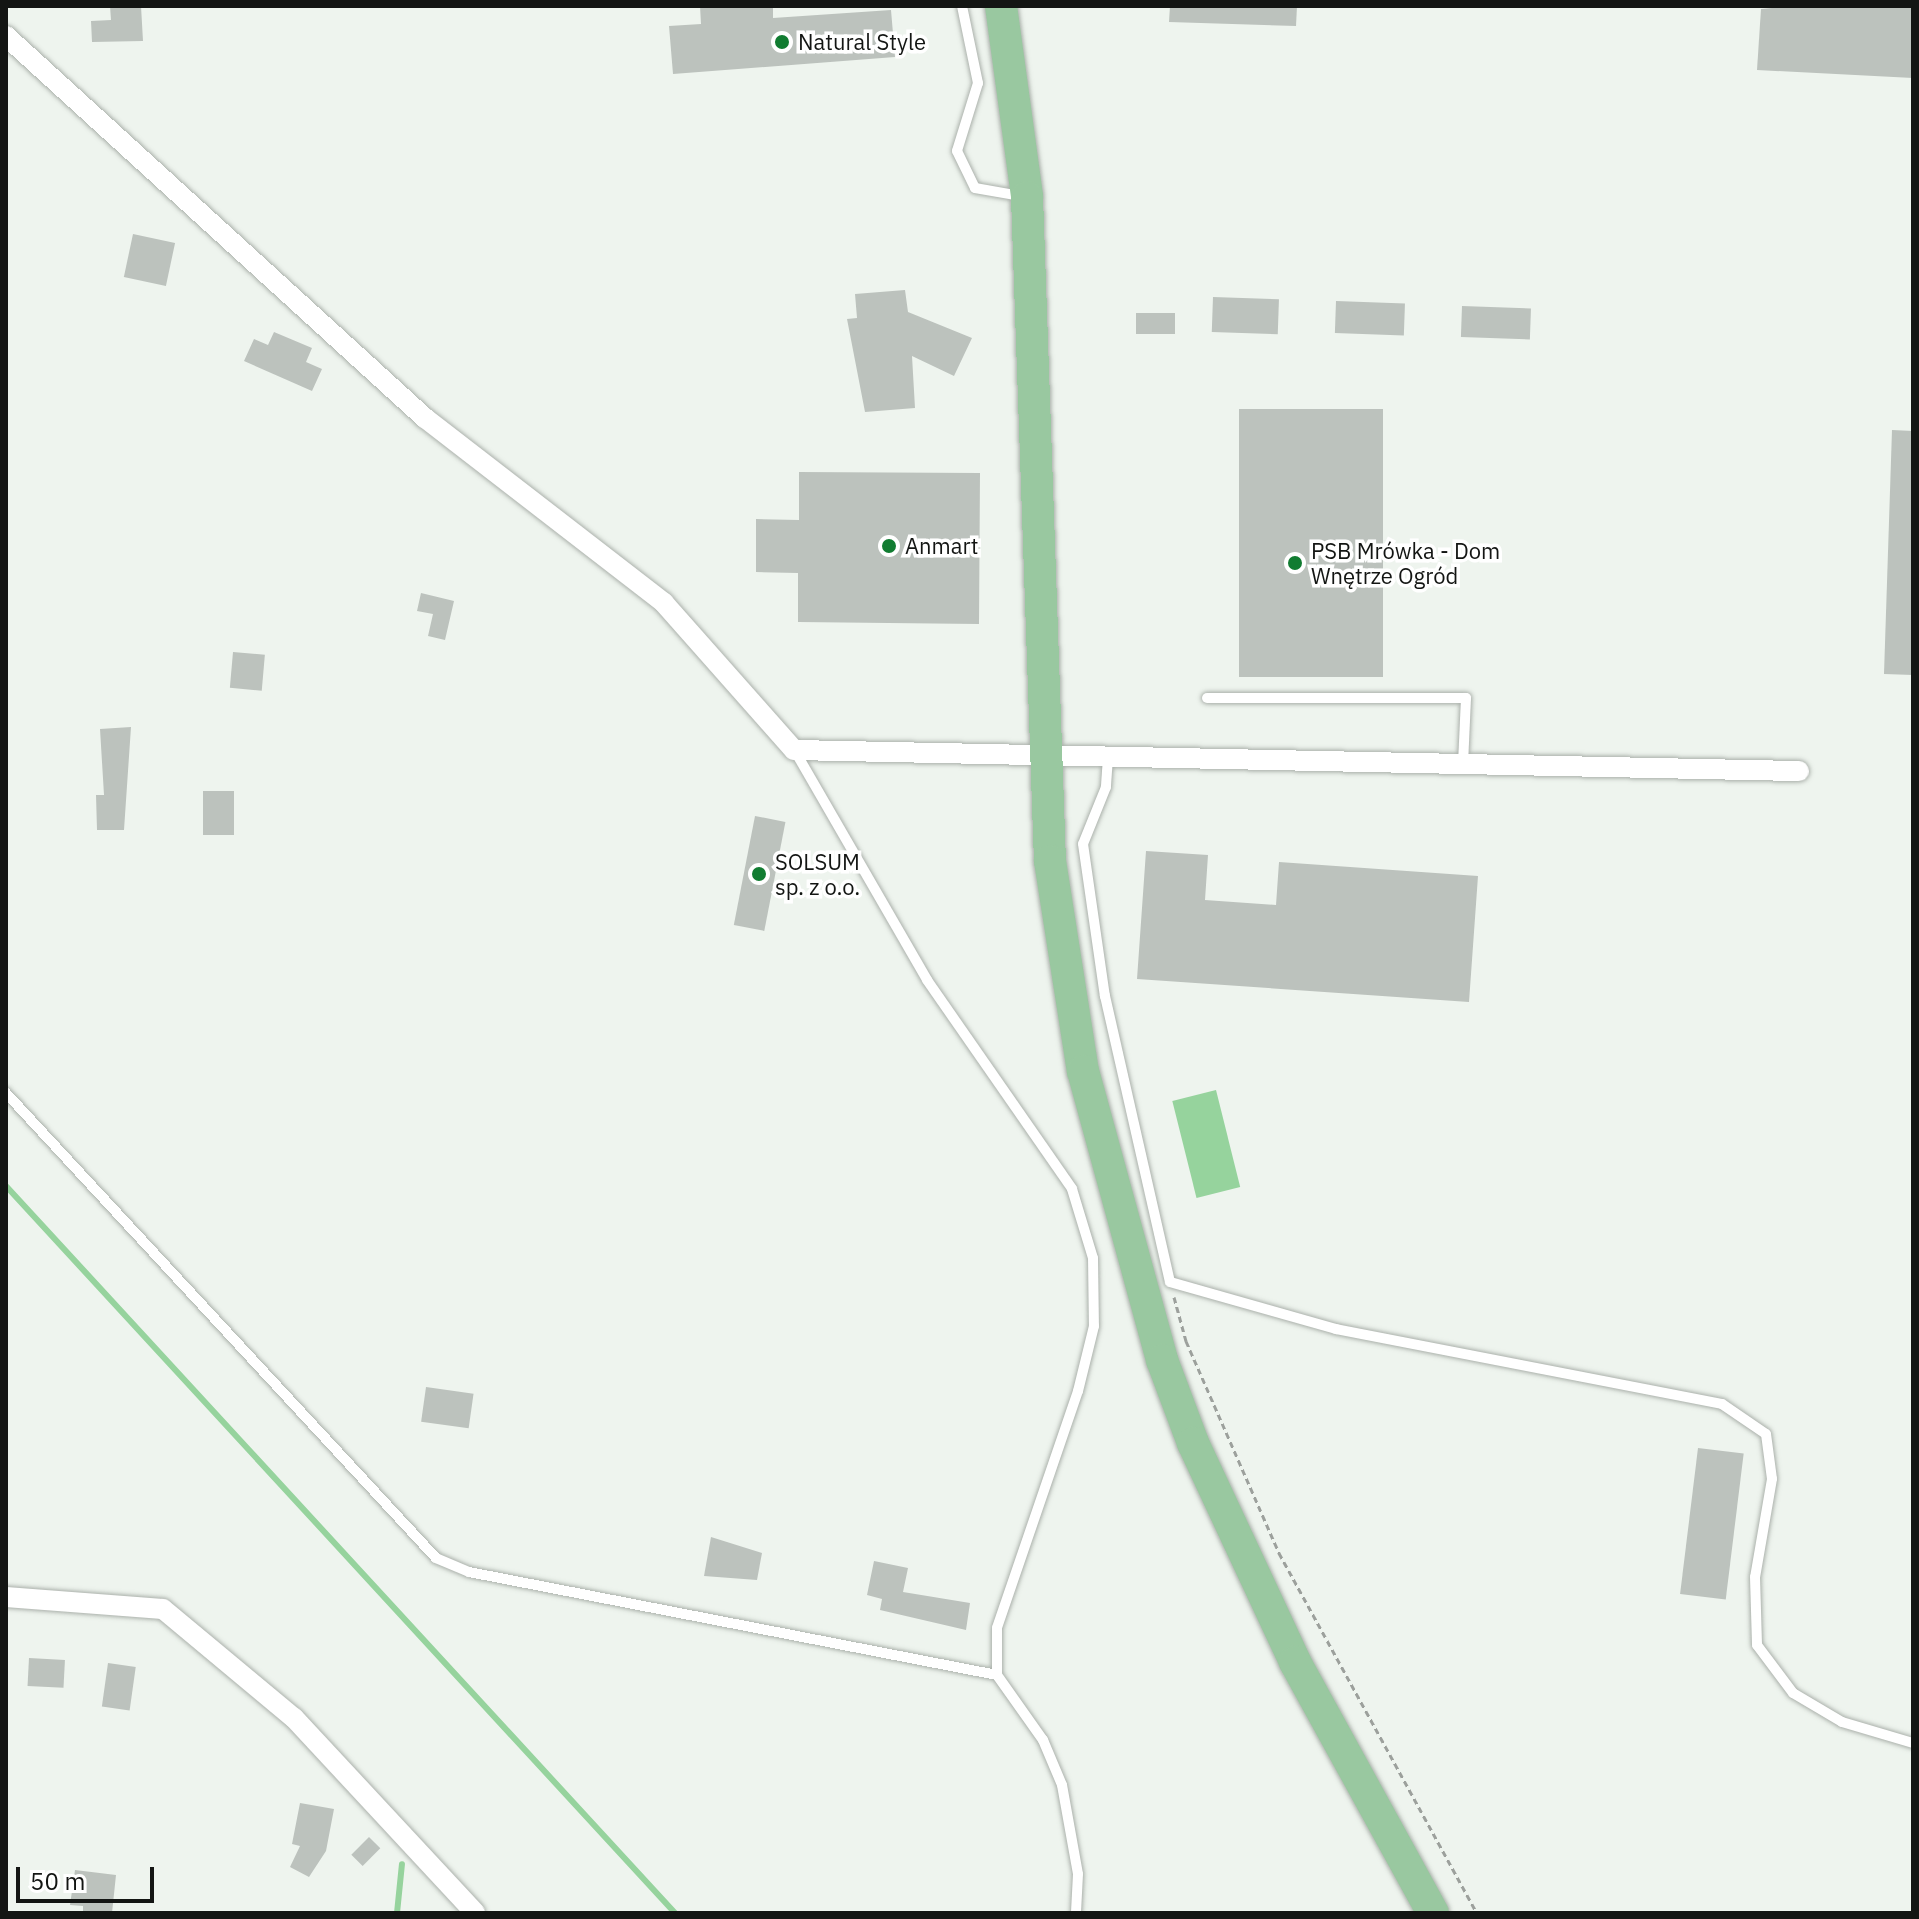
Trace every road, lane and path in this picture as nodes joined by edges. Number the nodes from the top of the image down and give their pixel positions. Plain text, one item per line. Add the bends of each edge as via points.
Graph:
1 (962, 6) edge
2 (1001, 6) edge
3 (6, 36) edge
4 (1027, 197) junction
5 (1207, 698) dead end
6 (794, 750) junction
7 (1043, 757) junction
8 (1108, 757) junction
9 (1463, 764) junction
10 (1799, 771) dead end
11 (6, 1093) edge
12 (1170, 1282) junction
13 (6, 1597) edge
14 (997, 1675) junction
15 (1913, 1743) edge
16 (475, 1913) edge
17 (1076, 1913) edge
18 (1433, 1913) edge
19 (1477, 1913) edge

1 - 4 lane via 978,83 957,151 975,188
2 - 4 main road
3 - 6 street via 401,398 664,603
4 - 7 main road
5 - 9 lane via 1466,698
6 - 7 street
6 - 14 lane via 927,980 1072,1189 1093,1258 1094,1326 1052,1474 1009,1579 997,1628
7 - 8 street
7 - 18 main road via 1050,861 1083,1071 1162,1360 1281,1633
8 - 9 street
8 - 12 lane via 1106,787 1083,844 1105,996
9 - 10 street
11 - 14 lane via 436,1558 469,1572
12 - 15 lane via 1336,1329 1722,1404 1766,1434 1772,1479 1755,1577 1757,1645 1793,1693 1842,1722
12 - 19 path via 1186,1341 1279,1553
13 - 16 street via 163,1609 294,1718
14 - 17 lane via 1043,1740 1062,1785

